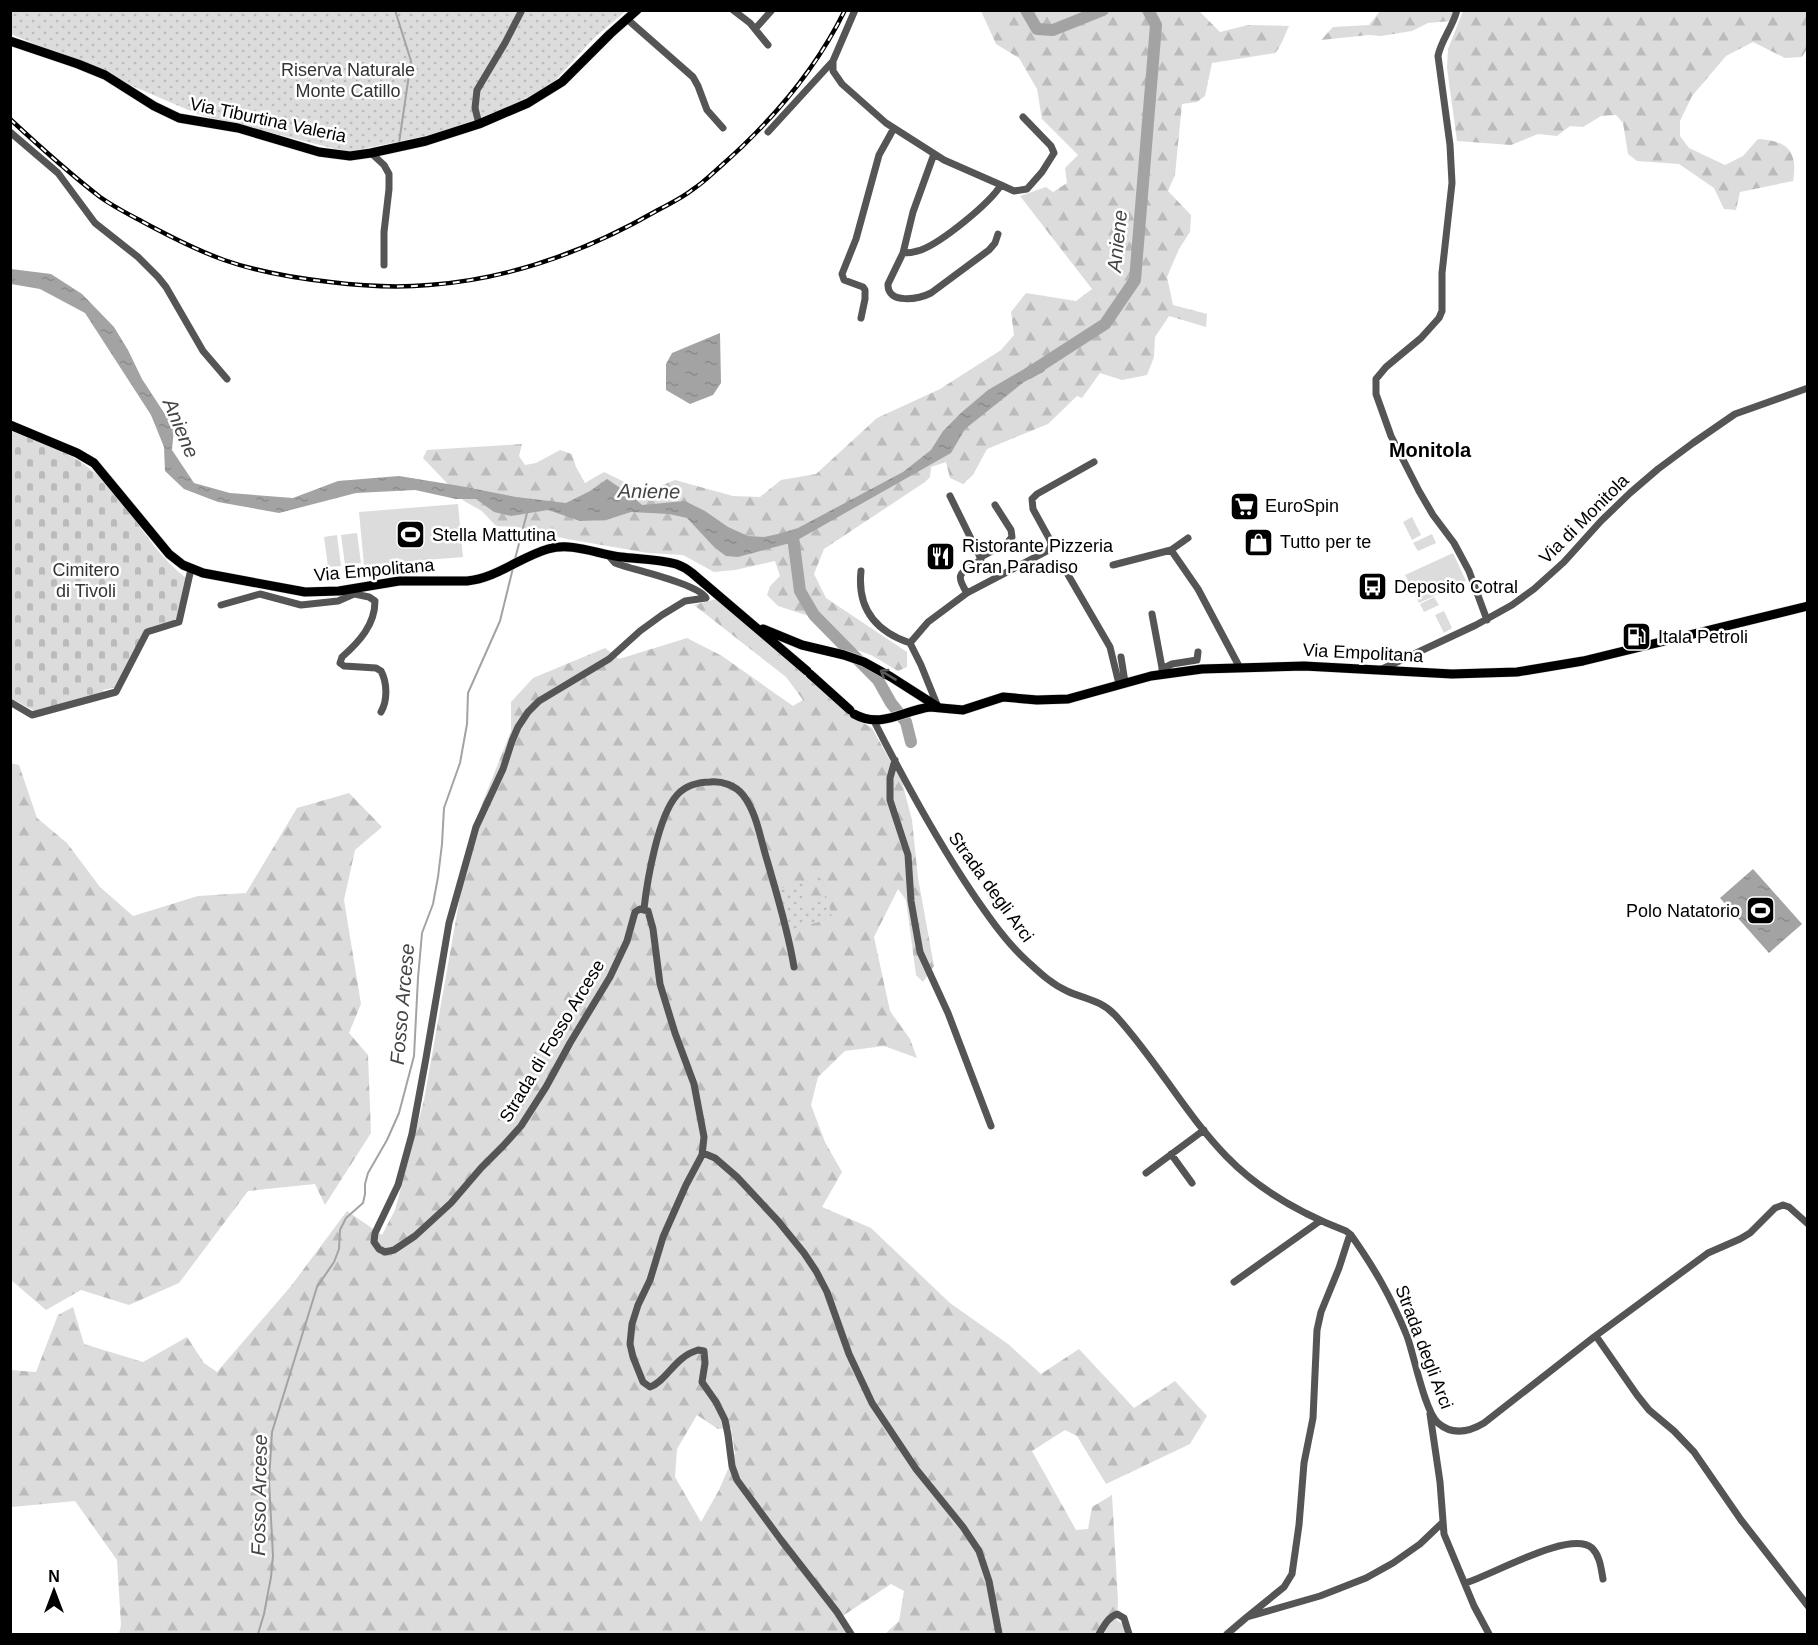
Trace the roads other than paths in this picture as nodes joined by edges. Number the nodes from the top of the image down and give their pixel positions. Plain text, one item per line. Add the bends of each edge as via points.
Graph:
1 (522, 10) edge
2 (637, 10) edge
3 (733, 10) edge
4 (772, 10) edge
5 (855, 10) edge
6 (1457, 10) edge
7 (627, 19) junction
8 (755, 28) junction
9 (10, 41) edge
10 (768, 45) dead end
11 (833, 62) junction
12 (1023, 117) dead end
13 (479, 124) junction
14 (723, 128) dead end
15 (894, 128) junction
16 (10, 132) edge
17 (768, 132) dead end
18 (371, 153) junction
19 (934, 154) junction
20 (1001, 186) junction
21 (998, 234) dead end
22 (903, 254) junction
23 (384, 265) dead end
24 (861, 318) dead end
25 (227, 379) dead end
26 (1808, 387) edge
27 (10, 425) edge
28 (1094, 462) dead end
29 (950, 496) dead end
30 (995, 505) dead end
31 (1188, 538) dead end
32 (1171, 550) junction
33 (608, 555) junction
34 (981, 557) junction
35 (1113, 565) dead end
36 (191, 569) junction
37 (861, 571) dead end
38 (1067, 573) dead end
39 (339, 591) junction
40 (968, 593) junction
41 (354, 594) junction
42 (221, 605) dead end
43 (1808, 606) edge
44 (1152, 614) dead end
45 (1487, 620) junction
46 (753, 624) junction
47 (910, 643) junction
48 (802, 645) junction
49 (1198, 652) dead end
50 (1120, 657) dead end
51 (792, 658) junction
52 (1240, 668) junction
53 (1380, 670) junction
54 (1162, 671) junction
55 (1122, 683) junction
56 (914, 692) junction
57 (10, 702) edge
58 (938, 707) junction
59 (915, 710) junction
60 (381, 712) dead end
61 (878, 721) junction
62 (895, 760) junction
63 (644, 909) junction
64 (794, 967) dead end
65 (991, 1126) dead end
66 (1204, 1130) junction
67 (703, 1153) junction
68 (1171, 1154) junction
69 (1146, 1173) dead end
70 (1192, 1183) dead end
71 (1320, 1221) junction
72 (1808, 1224) edge
73 (1350, 1234) junction
74 (1234, 1282) dead end
75 (1596, 1335) junction
76 (1430, 1414) junction
77 (1442, 1523) junction
78 (1603, 1579) dead end
79 (1465, 1584) junction
80 (1808, 1606) edge
81 (1247, 1617) junction
82 (851, 1635) edge
83 (999, 1635) edge
84 (1099, 1635) edge
85 (1129, 1635) edge
86 (1227, 1635) edge
87 (1490, 1635) edge

1 - 13 street via 476,93
2 - 7 main road, Via Tiburtina Valeria
3 - 8 street
4 - 8 street
5 - 11 street
6 - 45 street via 1438,57 1452,183 1442,311 1421,338 1376,379 1376,394 1391,436 1419,491 1469,571
7 - 13 main road, Via Tiburtina Valeria via 551,90
7 - 14 street via 693,77 707,110
8 - 10 street
9 - 18 main road, Via Tiburtina Valeria via 99,72 179,118 241,129 331,154
11 - 15 street via 833,71 846,88
11 - 17 street
12 - 20 street via 1052,147 1054,155 1027,189 1016,191
13 - 18 main road, Via Tiburtina Valeria
15 - 19 street
15 - 24 street via 879,155 842,274 844,280 865,290
16 - 25 street via 58,173 97,225 159,279 203,351
18 - 23 street via 386,167 389,178
19 - 20 street
19 - 22 street
20 - 22 street via 985,204 936,242
21 - 22 street via 993,246 967,267 931,293 917,298 899,298 888,290
26 - 45 street, Via di Monitola via 1735,414 1693,442 1611,511 1534,589
27 - 36 main road, Via Empolitana via 94,463 170,554
28 - 40 street via 1032,499 1032,507 1050,540 1049,550
29 - 34 street
30 - 34 street via 1012,537
31 - 32 street
32 - 35 street
32 - 52 street via 1198,589
33 - 39 main road, Via Empolitana via 556,547 479,580 395,581
33 - 46 main road, Via Empolitana via 684,568
33 - 63 street, Strada di Fosso Arcese via 617,564 680,583 706,598 685,601 662,615 609,659 539,701 518,727 474,832 448,924 410,1141 396,1192 375,1233 374,1242 379,1250 394,1250 415,1236 448,1206 520,1126 610,977 635,912
34 - 40 street via 960,577
36 - 39 main road, Via Empolitana via 296,591
36 - 57 street via 179,622 147,632 116,692 32,714
37 - 47 street via 860,591 872,619 890,635
38 - 55 street via 1110,647
39 - 41 street
40 - 47 street via 928,622
41 - 42 street via 338,601 301,605 260,594
41 - 60 street via 373,599 375,606 367,629 340,664 381,671 386,686
43 - 53 main road, Via Empolitana via 1538,670 1475,674
44 - 54 street
45 - 53 street, Via di Monitola
46 - 48 main road
46 - 51 main road, Via Empolitana
47 - 58 street
48 - 51 main road via 793,649
56 -> 48 main road via 864,662
49 - 54 street via 1197,660 1172,663
50 - 55 street
51 - 61 main road, Via Empolitana via 852,712
52 - 53 main road, Via Empolitana via 1321,666
52 - 54 main road, Via Empolitana
54 - 55 main road, Via Empolitana
55 - 58 main road, Via Empolitana via 1068,699 1005,697 963,710
56 - 58 main road
56 - 59 main road via 918,701
58 - 59 main road, Via Empolitana
59 - 61 main road, Via Empolitana
61 - 62 street, Strada degli Arci
62 - 65 street via 890,800 908,855 919,948
62 - 66 street, Strada degli Arci via 941,846 1010,944 1054,984 1112,1012
63 - 64 street, Strada di Fosso Arcese via 654,853 672,801 694,784 725,783 741,793 753,814 783,914
63 - 67 street, Strada di Fosso Arcese via 650,913 661,987 696,1089
66 - 68 street
66 - 71 street, Strada degli Arci via 1257,1184
67 - 82 street via 662,1241 636,1312 630,1339 634,1361 643,1382 650,1386 683,1357 704,1351 702,1382 724,1420 736,1478
67 - 83 street via 740,1180 819,1275 872,1403 907,1457 980,1551
68 - 69 street
68 - 70 street
71 - 73 street, Strada degli Arci
71 - 74 street
72 - 75 street, Strada degli Arci via 1789,1207 1776,1207 1747,1235 1710,1251
73 - 76 street, Strada degli Arci via 1388,1294 1409,1342
73 - 81 street via 1317,1330 1314,1414 1292,1574 1284,1587
75 - 76 street, Strada degli Arci via 1473,1430 1448,1428
75 - 80 street via 1636,1395 1690,1448
76 - 77 street
77 - 79 street
77 - 81 street via 1415,1547 1362,1580
78 - 79 street via 1597,1554 1588,1545 1576,1543 1540,1552
79 - 87 street
81 - 86 street
84 - 85 street via 1117,1614 1124,1618

